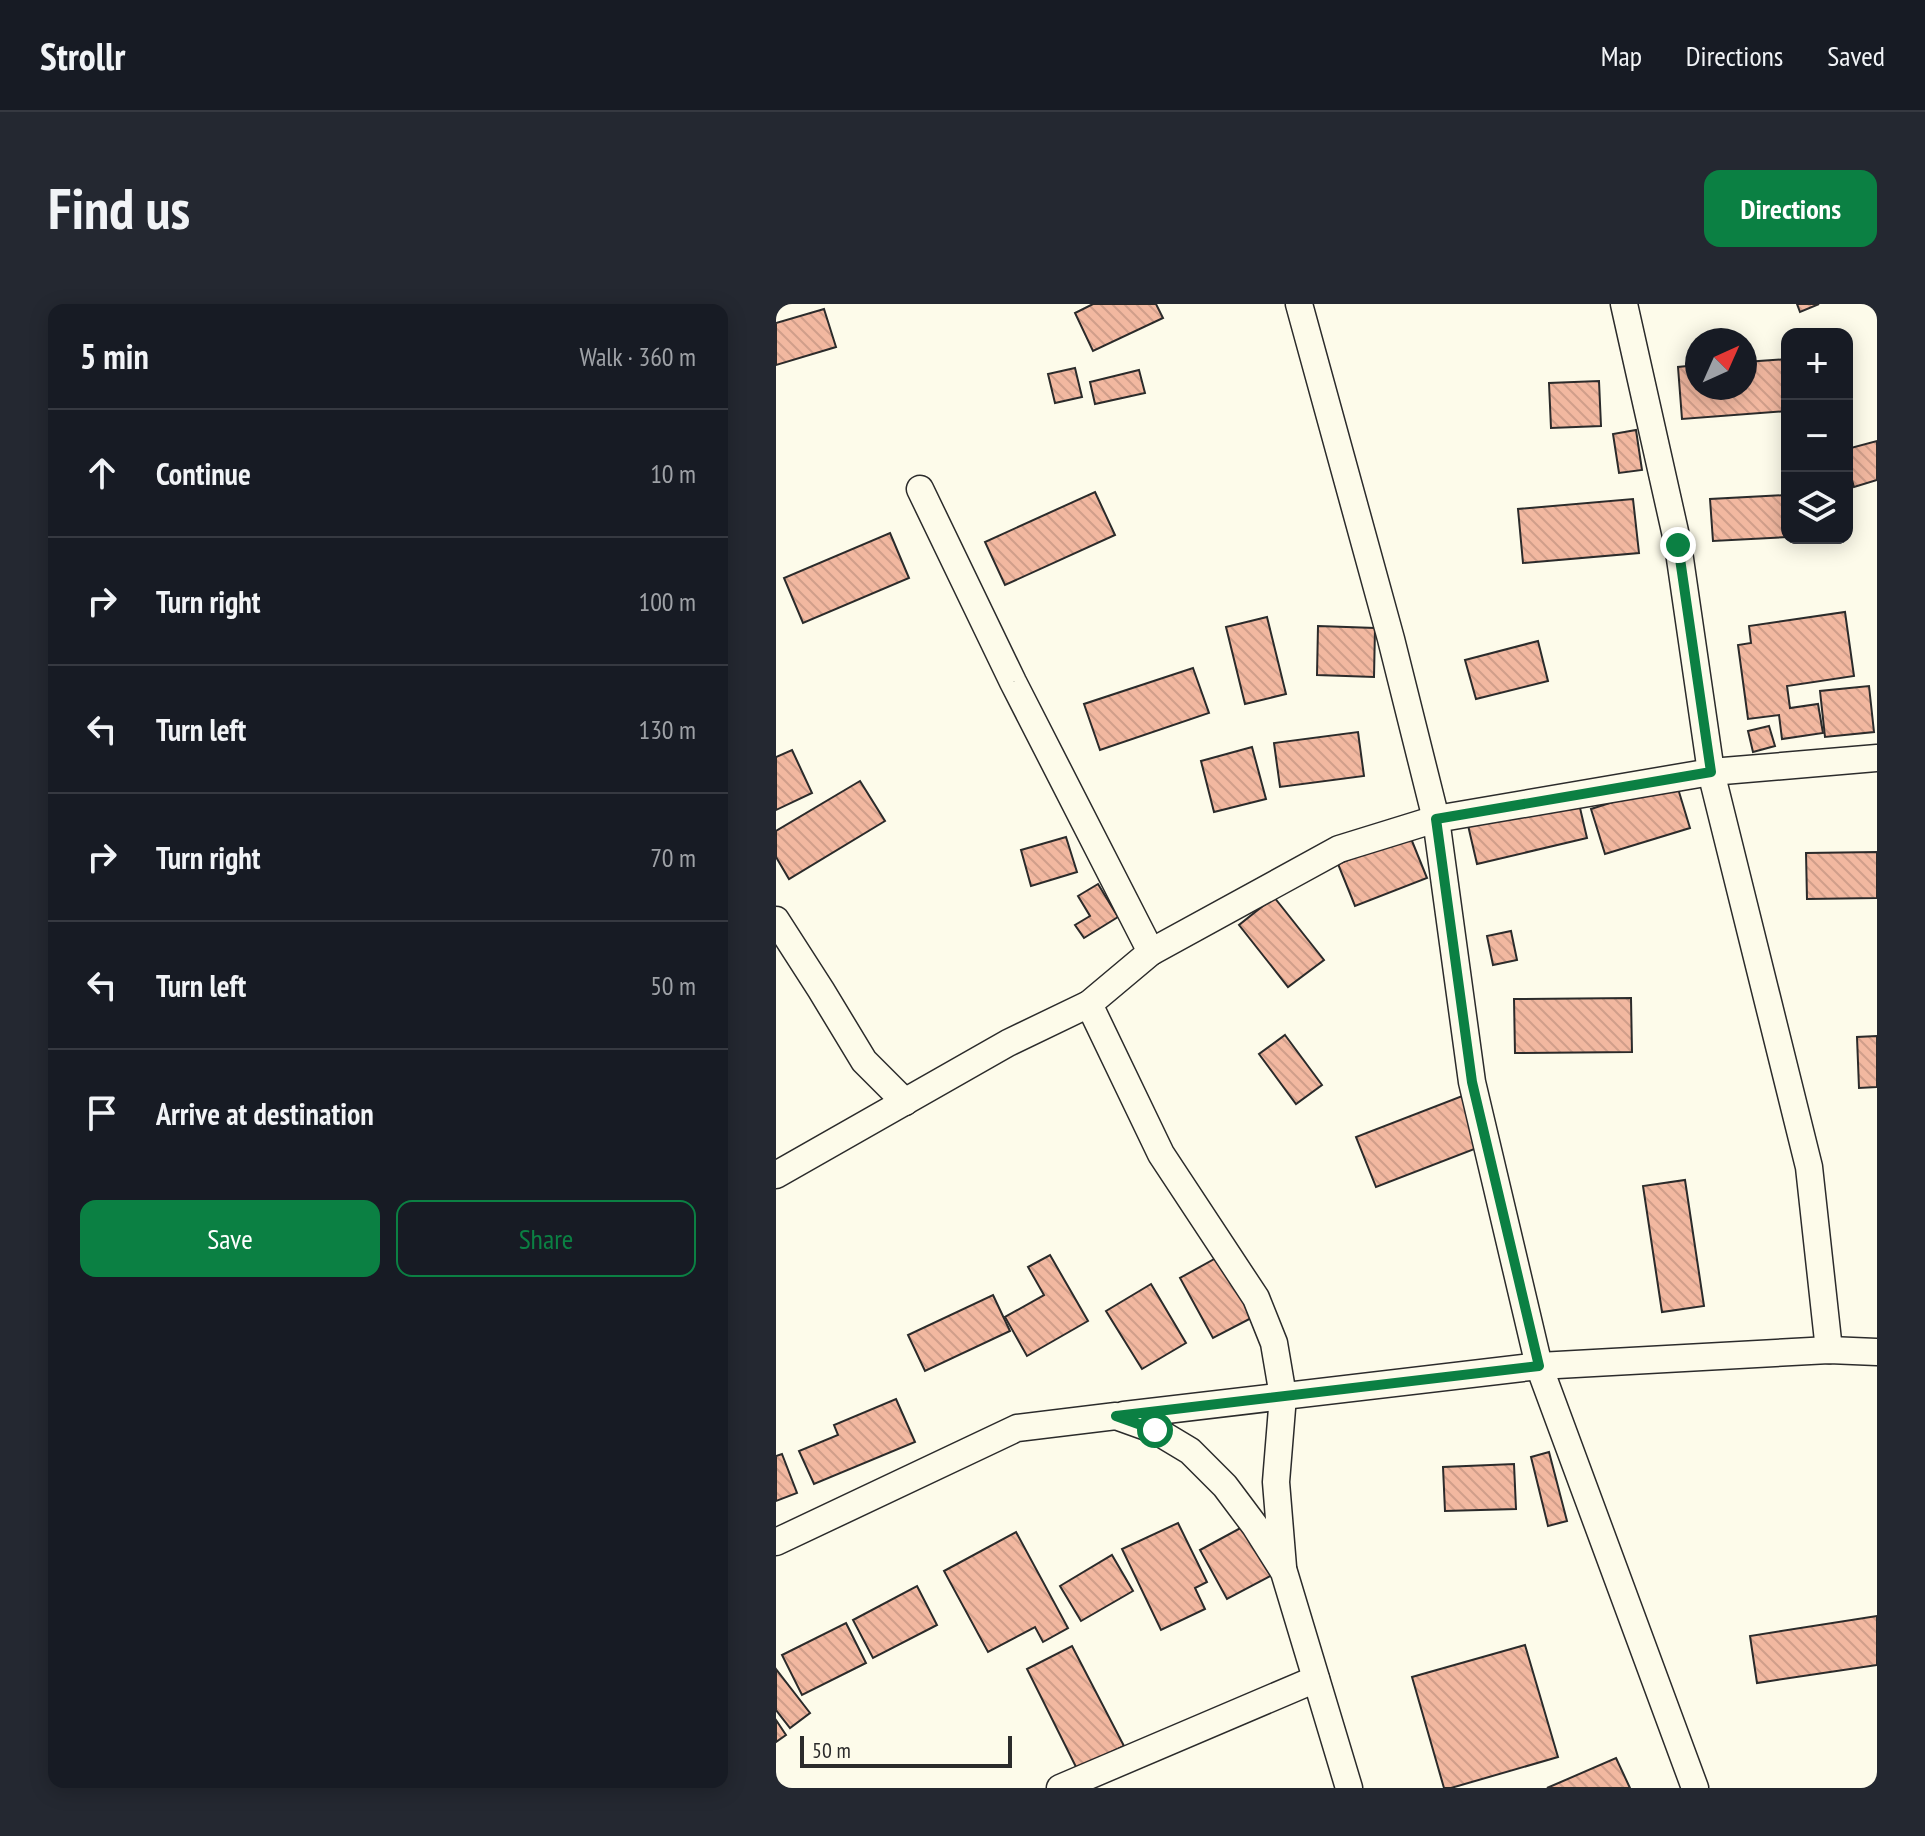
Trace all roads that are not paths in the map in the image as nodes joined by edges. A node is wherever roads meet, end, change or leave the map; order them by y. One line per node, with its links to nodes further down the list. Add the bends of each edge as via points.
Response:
1 (1299, 304): 6 (street)
2 (1624, 304): 5 (street, via 1678,545)
3 (920, 489): 8 (street)
4 (1877, 758): 5 (street)
5 (1711, 772): 6 (street); 12 (street, via 1809,1167)
6 (1436, 819): 8 (street, via 1339,849); 14 (street, via 1472,1082)
7 (776, 920): 10 (street, via 864,1061)
8 (1151, 952): 9 (street)
9 (1089, 1004): 10 (street); 15 (street, via 1161,1154 1256,1298 1274,1343)
10 (905, 1102): 11 (street)
11 (776, 1175)
12 (1829, 1350): 13 (street); 14 (street)
13 (1877, 1352)
14 (1539, 1366): 15 (street); 22 (street)
15 (1283, 1396): 16 (street); 18 (street, via 1276,1482)
16 (1116, 1416): 17 (street, via 1017,1428); 18 (street, via 1155,1430 1190,1451 1225,1486)
17 (776, 1542)
18 (1284, 1572): 19 (street)
19 (1316, 1679): 20 (street); 21 (street)
20 (1060, 1788)
21 (1349, 1788)
22 (1695, 1788)

